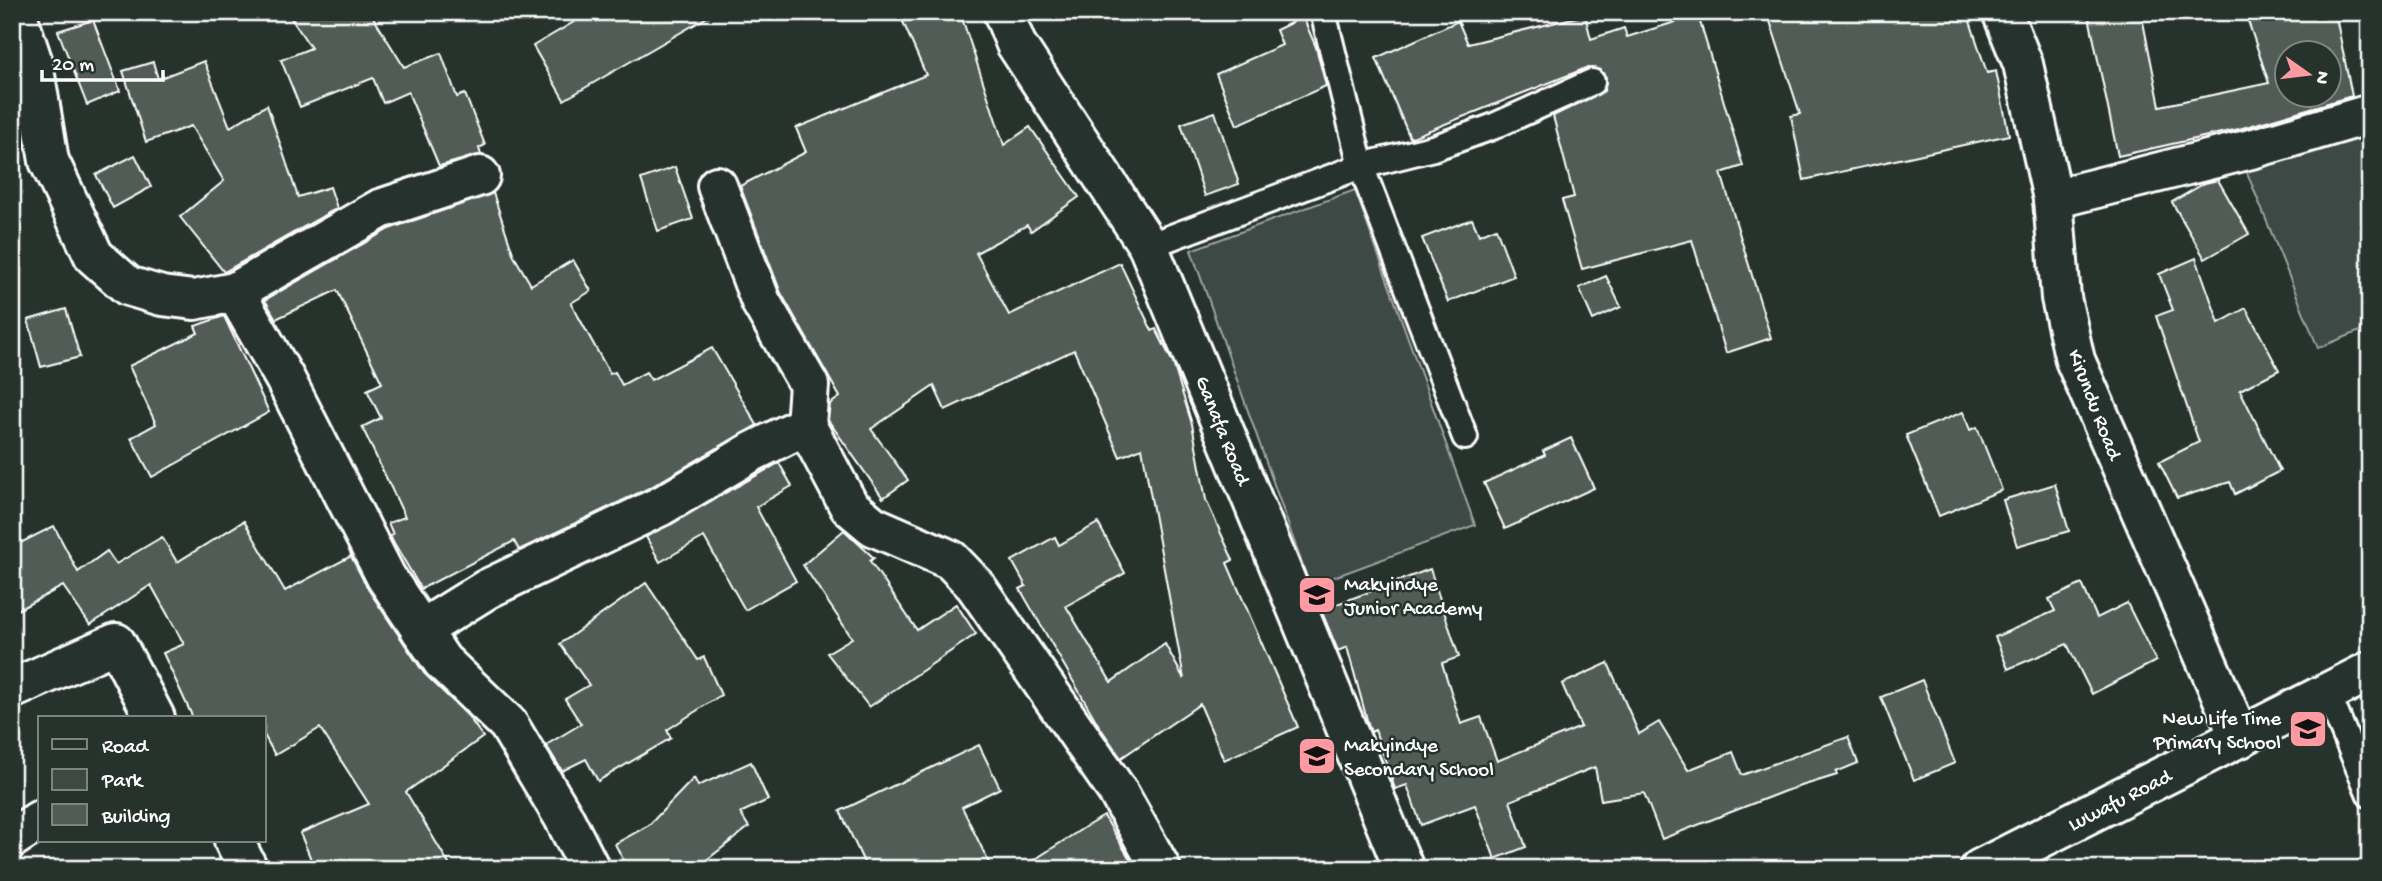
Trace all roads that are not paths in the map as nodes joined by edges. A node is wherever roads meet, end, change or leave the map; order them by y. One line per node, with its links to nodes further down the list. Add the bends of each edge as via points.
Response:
1 (16, 12): 12 (street, via 33,63 49,161 94,256 128,286 162,296 194,300)
2 (1003, 12): 11 (street, Ganafa Road, via 1017,44)
3 (1323, 12): 7 (lane)
4 (2002, 12): 10 (street, Kirundu Road, via 2023,64)
5 (1592, 82): 7 (lane, via 1492,127)
6 (2370, 114): 10 (street)
7 (1361, 166): 11 (lane); 14 (lane)
8 (480, 176): 12 (street, via 380,209)
9 (717, 186): 13 (street, via 761,302 809,385)
10 (2053, 199): 20 (street, Kirundu Road, via 2061,298 2075,360)
11 (1148, 246): 29 (street, Ganafa Road)
12 (235, 292): 15 (street, via 386,577)
13 (806, 425): 15 (street, via 661,506 487,589); 28 (street, via 849,506 873,526 951,559 975,586 1118,792)
14 (1465, 437)
15 (421, 630): 27 (street, via 442,661 508,724)
16 (2370, 671): 18 (street, Luwafu Road)
17 (12, 689): 19 (street, via 116,643)
18 (2327, 692): 20 (street, Luwafu Road); 21 (lane)
19 (154, 716)
20 (2240, 737): 25 (street, Luwafu Road)
21 (2370, 795)
22 (38, 821): 23 (street)
23 (12, 838)
24 (234, 842): 26 (street)
25 (2001, 864)
26 (248, 869)
27 (590, 869)
28 (1161, 869)
29 (1404, 869)

